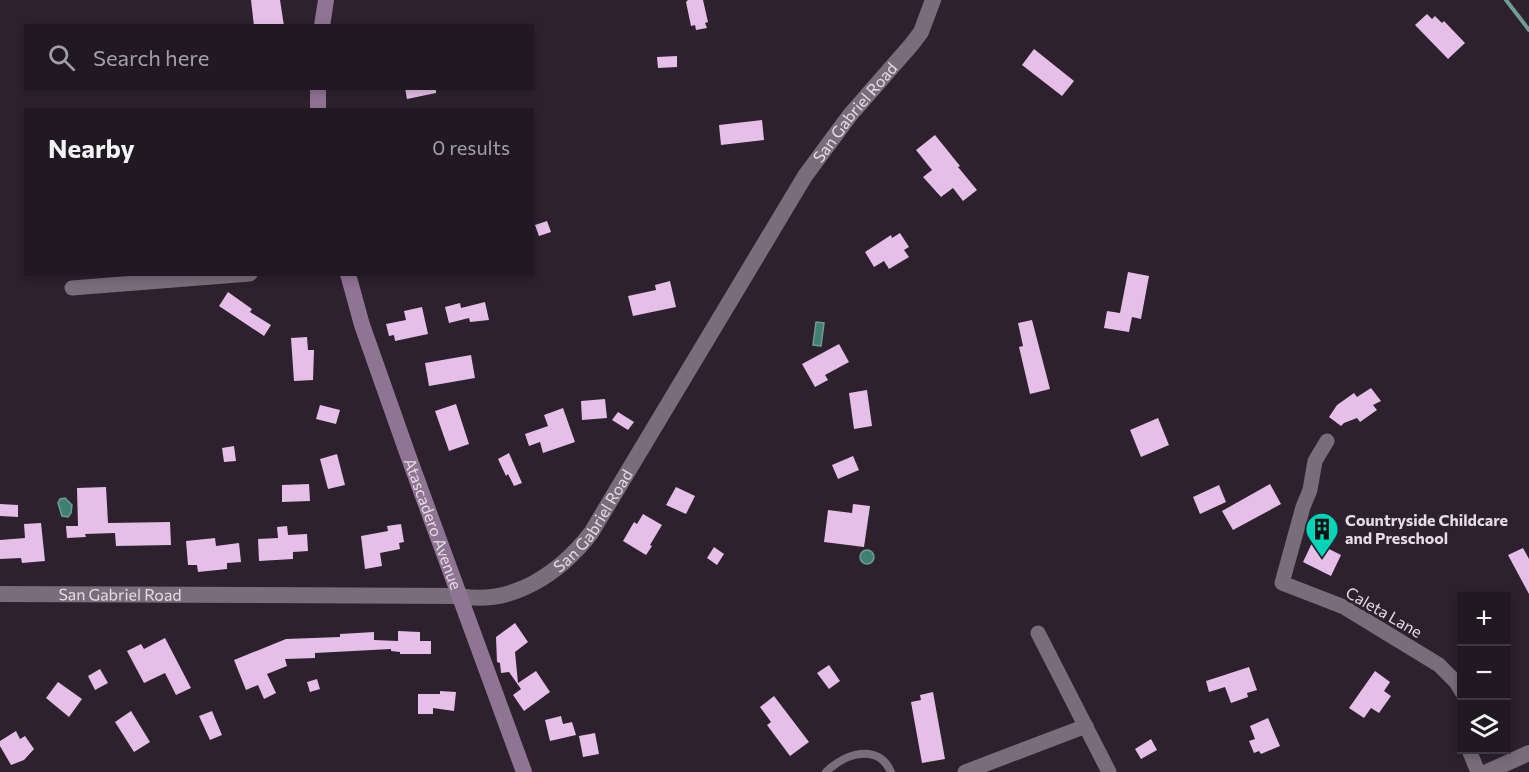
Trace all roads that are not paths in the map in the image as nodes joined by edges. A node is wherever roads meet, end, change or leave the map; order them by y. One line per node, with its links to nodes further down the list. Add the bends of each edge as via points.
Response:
1 (326, 0): 3 (main road)
2 (933, 0): 11 (street, San Gabriel Road, via 921,32 850,115 805,176 583,544 551,573 526,586 500,596)
3 (322, 24)
4 (318, 90): 5 (main road)
5 (318, 108)
6 (225, 276): 8 (street)
7 (349, 276): 11 (main road, Atascadero Avenue, via 366,336)
8 (72, 288)
9 (1327, 441): 13 (street, Caleta Lane, via 1315,461 1282,584 1344,608 1439,665)
10 (0, 594): 11 (street, San Gabriel Road)
11 (459, 596): 17 (main road, Atascadero Avenue)
12 (1038, 633): 14 (street)
13 (1457, 684)
14 (1086, 726): 20 (street); 21 (street)
15 (1529, 753): 23 (street)
16 (1471, 754): 22 (street)
17 (524, 772)
18 (826, 772): 19 (lane, via 844,759 864,754 883,759)
19 (891, 772)
20 (965, 772)
21 (1109, 772)
22 (1478, 772)
23 (1487, 772)

